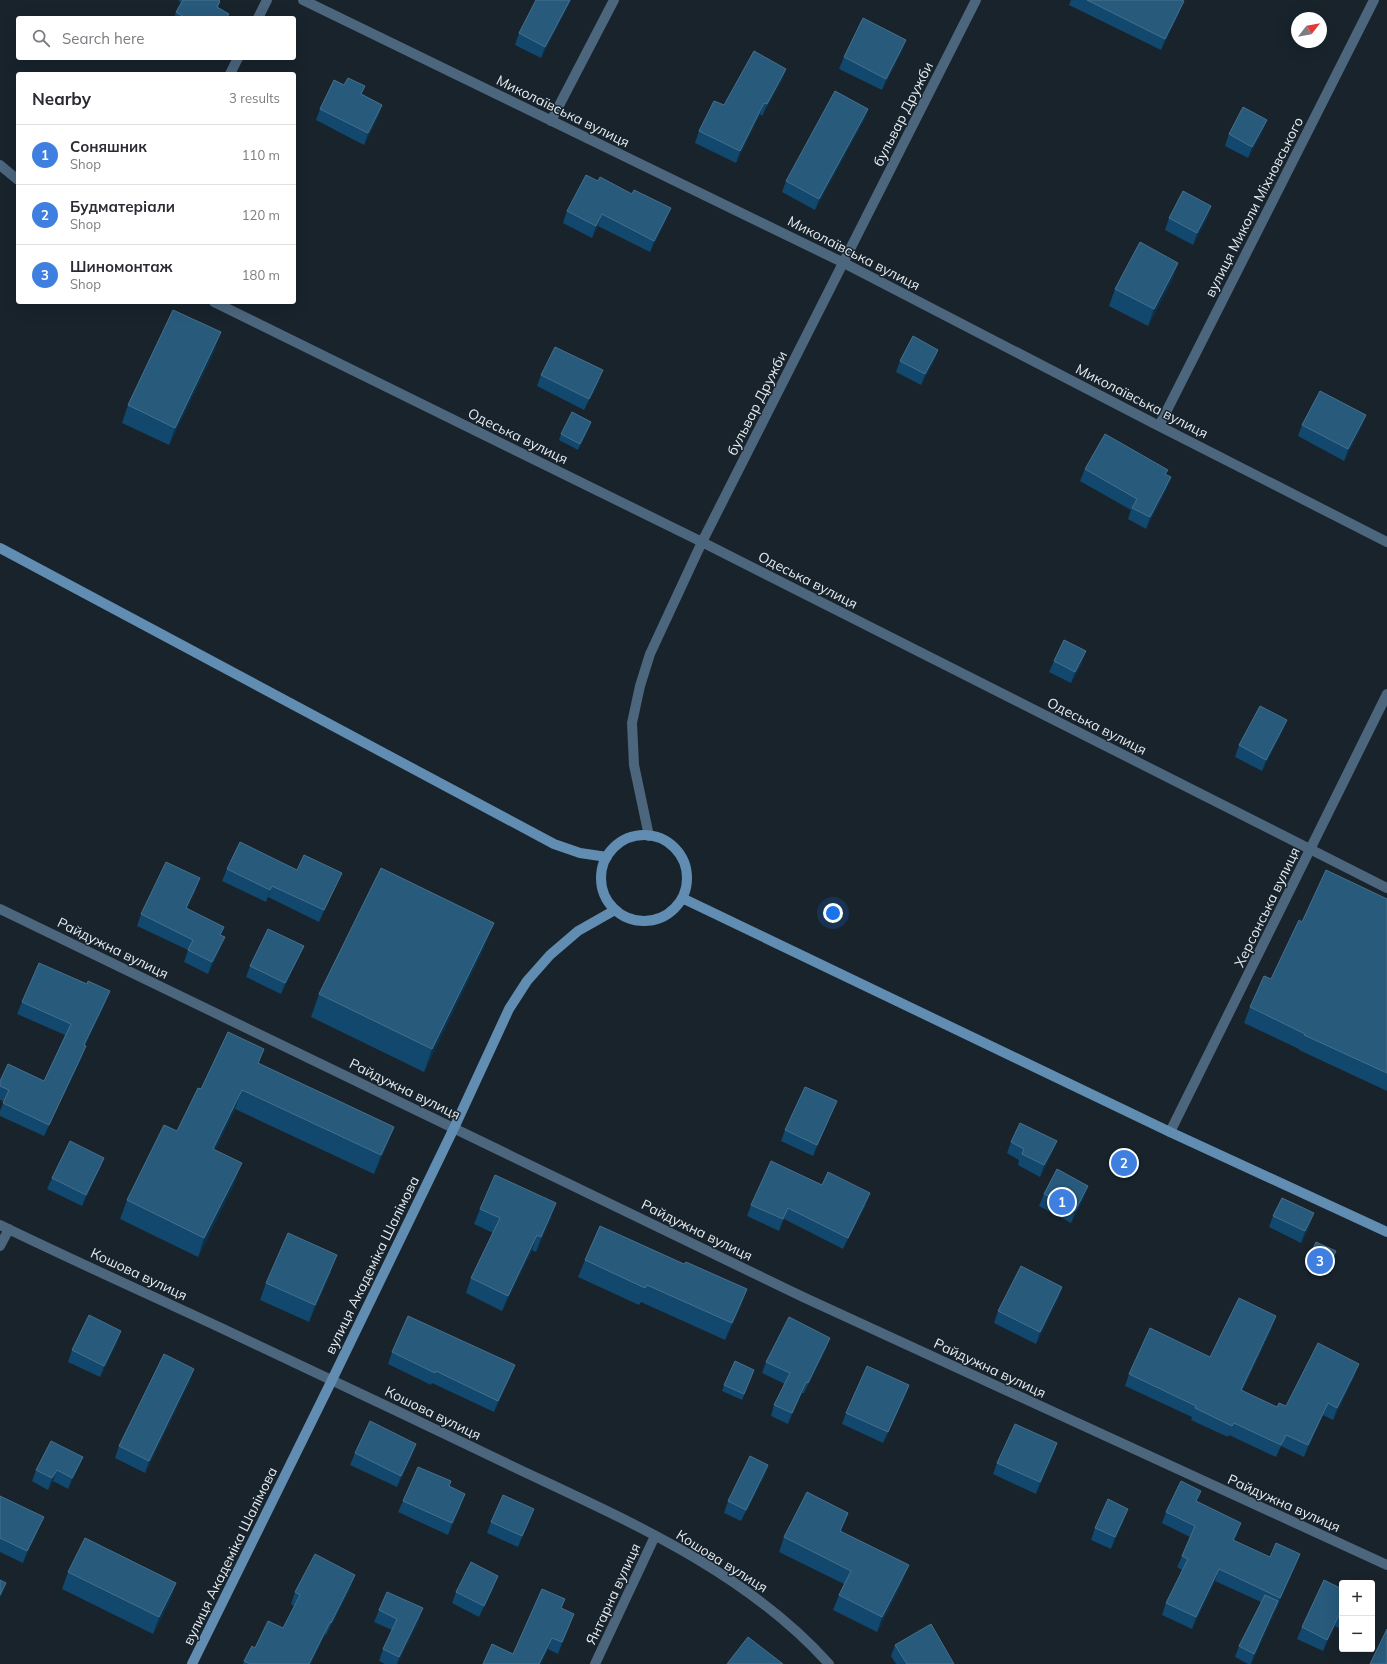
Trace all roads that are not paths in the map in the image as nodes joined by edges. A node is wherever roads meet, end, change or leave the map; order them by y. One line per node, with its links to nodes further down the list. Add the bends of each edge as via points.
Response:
1 (268, 0): 6 (street)
2 (303, 0): 9 (street, Миколаївська вулиця)
3 (614, 0): 9 (street)
4 (976, 0): 12 (street, бульвар Дружби)
5 (1374, 0): 14 (street, вулиця Миколи Міхновського)
6 (259, 16)
7 (237, 60): 8 (street)
8 (231, 72)
9 (551, 121): 12 (street, Миколаївська вулиця)
10 (0, 165): 11 (street)
11 (16, 178)
12 (844, 262): 14 (street, Миколаївська вулиця); 15 (street, бульвар Дружби)
13 (218, 304): 15 (street, Одеська вулиця)
14 (1160, 426): 16 (street, Миколаївська вулиця)
15 (702, 542): 19 (street, бульвар Дружби, via 650,654 632,723 634,765); 20 (street, Одеська вулиця)
16 (1387, 542)
17 (0, 548): 21 (main road, via 554,844 580,853)
18 (1387, 694): 20 (street, Херсонська вулиця)
19 (649, 836): 21 (main road, via 628,838 616,845); 23 (main road, via 658,837 670,844 679,854 685,866 687,880)
20 (1311, 850): 22 (street, Одеська вулиця); 27 (street, Херсонська вулиця)
21 (606, 856): 25 (main road, via 601,870 601,885 606,899)
22 (1387, 888)
23 (682, 898): 25 (main road, via 667,915 654,920 641,922); 27 (main road)
24 (0, 909): 26 (street, Райдужна вулиця)
25 (615, 910): 26 (main road, вулиця Академіка Шалімова, via 578,931 550,955 527,981 509,1009)
26 (454, 1128): 31 (main road, вулиця Академіка Шалімова); 33 (street, Райдужна вулиця, via 803,1297)
27 (1170, 1132): 29 (main road)
28 (4, 1227): 30 (street); 31 (street, Кошова вулиця)
29 (1387, 1232)
30 (0, 1246)
31 (332, 1380): 32 (street, Кошова вулиця); 34 (main road, вулиця Академіка Шалімова)
32 (655, 1536): 35 (street, Янтарна вулиця); 36 (street, Кошова вулиця, via 713,1568 759,1599 811,1644)
33 (1387, 1565)
34 (192, 1664)
35 (595, 1664)
36 (829, 1664)

